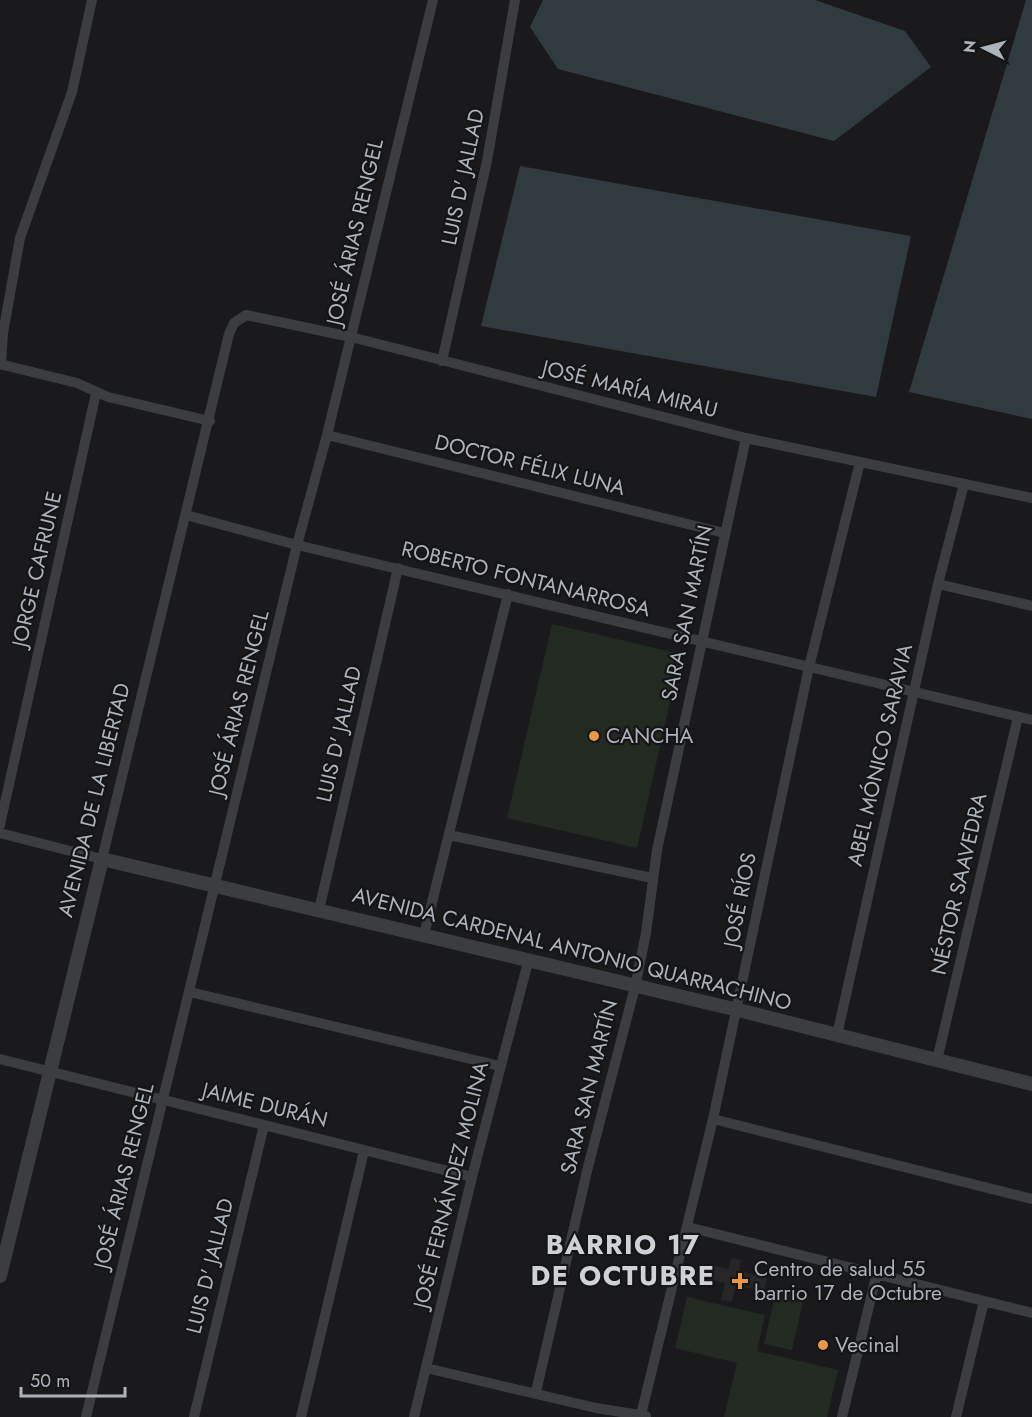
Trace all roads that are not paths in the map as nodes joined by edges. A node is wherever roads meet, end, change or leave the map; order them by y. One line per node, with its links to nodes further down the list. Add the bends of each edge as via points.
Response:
1 (92, 0): 7 (street, via 72,92 20,238)
2 (433, 0): 5 (street, JOSÉ ÁRIAS RENGEL)
3 (515, 0): 6 (street, LUIS D' JALLAD, via 487,161)
4 (229, 334): 5 (street, JOSÉ MARÍA MIRAU, via 234,323 246,315); 9 (street, AVENIDA DE LA LIBERTAD)
5 (351, 338): 6 (street, JOSÉ MARÍA MIRAU); 10 (street, JOSÉ ÁRIAS RENGEL)
6 (442, 361): 11 (street, JOSÉ MARÍA MIRAU)
7 (0, 364): 8 (street, via 77,383)
8 (96, 393): 9 (street); 27 (street, JORGE CAFRUNE)
9 (210, 421): 15 (street, AVENIDA DE LA LIBERTAD)
10 (327, 435): 16 (street, DOCTOR FÉLIX LUNA); 17 (street, JOSÉ ÁRIAS RENGEL)
11 (746, 438): 12 (street, JOSÉ MARÍA MIRAU); 16 (street, SARA SAN MARTÍN)
12 (860, 462): 13 (street, JOSÉ MARÍA MIRAU); 23 (street, JOSÉ RÍOS)
13 (964, 484): 14 (street, JOSÉ MARÍA MIRAU); 19 (street, ABEL MÓNICO SARAVIA)
14 (1032, 498)
15 (186, 515): 17 (street, ROBERTO FONTANARROSA); 30 (street, AVENIDA DE LA LIBERTAD)
16 (724, 533): 22 (street, SARA SAN MARTÍN)
17 (297, 544): 18 (street, ROBERTO FONTANARROSA); 32 (street, JOSÉ ÁRIAS RENGEL)
18 (398, 567): 20 (street, ROBERTO FONTANARROSA); 33 (street, LUIS D' JALLAD)
19 (938, 584): 21 (street); 24 (street, ABEL MÓNICO SARAVIA)
20 (508, 594): 22 (street, ROBERTO FONTANARROSA); 29 (street)
21 (1032, 606)
22 (702, 642): 23 (street, ROBERTO FONTANARROSA); 31 (street, SARA SAN MARTÍN)
23 (809, 667): 24 (street, ROBERTO FONTANARROSA); 38 (street, JOSÉ RÍOS)
24 (914, 692): 25 (street, ROBERTO FONTANARROSA); 39 (street, ABEL MÓNICO SARAVIA)
25 (1018, 717): 26 (street, ROBERTO FONTANARROSA); 41 (street, NÉSTOR SAAVEDRA)
26 (1032, 720)
27 (0, 825)
28 (0, 833): 30 (street)
29 (448, 834): 31 (street); 34 (street)
30 (102, 859): 32 (street, AVENIDA CARDENAL ANTONIO QUARRACHINO); 43 (street, AVENIDA DE LA LIBERTAD)
31 (652, 878): 36 (street, SARA SAN MARTÍN)
32 (214, 886): 33 (street, AVENIDA CARDENAL ANTONIO QUARRACHINO); 37 (street, JOSÉ ÁRIAS RENGEL)
33 (319, 910): 34 (street, AVENIDA CARDENAL ANTONIO QUARRACHINO)
34 (424, 935): 35 (street, AVENIDA CARDENAL ANTONIO QUARRACHINO)
35 (528, 962): 36 (street, AVENIDA CARDENAL ANTONIO QUARRACHINO); 42 (street, JOSÉ FERNÁNDEZ MOLINA)
36 (635, 987): 38 (street, AVENIDA CARDENAL ANTONIO QUARRACHINO); 57 (street, SARA SAN MARTÍN)
37 (190, 992): 42 (street); 45 (street, JOSÉ ÁRIAS RENGEL)
38 (738, 1010): 39 (street, AVENIDA CARDENAL ANTONIO QUARRACHINO); 46 (street, JOSÉ RÍOS)
39 (837, 1035): 41 (street, AVENIDA CARDENAL ANTONIO QUARRACHINO)
40 (0, 1059): 43 (street, JAIME DURÁN)
41 (937, 1060): 44 (street, AVENIDA CARDENAL ANTONIO QUARRACHINO)
42 (500, 1066): 49 (street, JOSÉ FERNÁNDEZ MOLINA)
43 (49, 1071): 45 (street, JAIME DURÁN); 53 (street, AVENIDA DE LA LIBERTAD)
44 (1032, 1084)
45 (162, 1100): 47 (street, JAIME DURÁN); 59 (street, JOSÉ ÁRIAS RENGEL)
46 (713, 1119): 50 (street); 51 (street, JOSÉ RÍOS)
47 (264, 1125): 48 (street, JAIME DURÁN); 60 (street, LUIS D' JALLAD)
48 (364, 1151): 49 (street, JAIME DURÁN); 61 (street)
49 (472, 1177): 56 (street, JOSÉ FERNÁNDEZ MOLINA)
50 (1032, 1199)
51 (687, 1227): 52 (street); 58 (street, JOSÉ RÍOS)
52 (877, 1273): 54 (street); 63 (street)
53 (0, 1276)
54 (984, 1301): 55 (street); 64 (street)
55 (1032, 1313)
56 (426, 1368): 57 (street); 62 (street, JOSÉ FERNÁNDEZ MOLINA)
57 (536, 1392): 58 (street)
58 (645, 1416)
59 (86, 1417)
60 (194, 1417)
61 (301, 1417)
62 (414, 1417)
63 (842, 1417)
64 (957, 1417)

